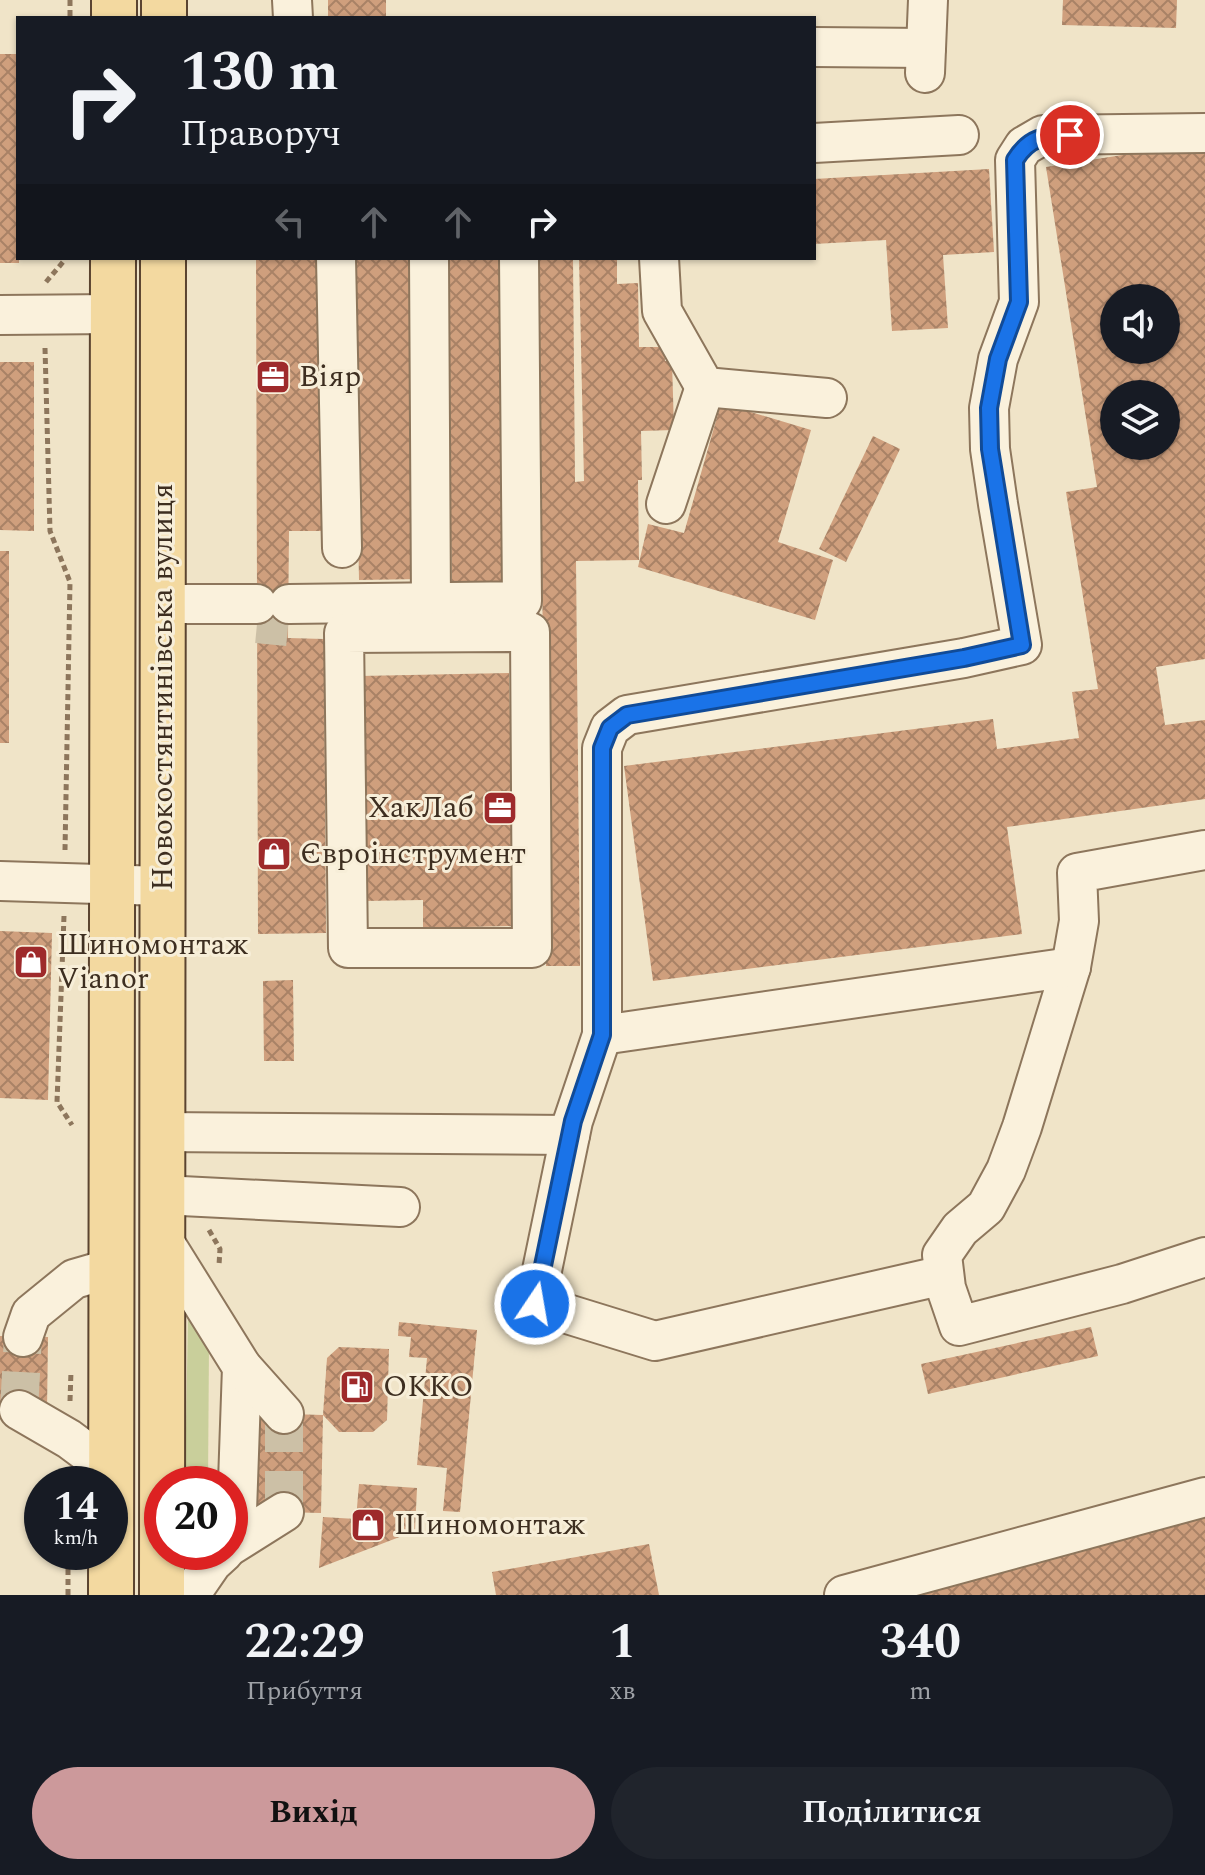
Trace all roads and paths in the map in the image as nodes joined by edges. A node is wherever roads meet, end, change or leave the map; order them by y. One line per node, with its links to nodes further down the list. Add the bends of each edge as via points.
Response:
1 (928, 0): 2 (street, via 925,60)
2 (816, 47)
3 (1205, 133): 27 (street, via 1043,135 1024,146 1015,160 1019,302 998,359 989,408 992,463 1022,645 627,715 610,728 602,748)
4 (959, 135): 5 (street)
5 (816, 143)
6 (113, 260): 12 (main road, Новокостянтинівська вулиця)
7 (163, 260): 19 (main road, Новокостянтинівська вулиця)
8 (336, 260): 17 (street)
9 (429, 260): 18 (street)
10 (519, 260): 18 (street, via 522,601)
11 (659, 260): 14 (street, via 662,311)
12 (113, 314): 13 (street); 24 (main road, Новокостянтинівська вулиця)
13 (0, 315)
14 (705, 387): 15 (street); 16 (street)
15 (827, 398)
16 (666, 504)
17 (342, 548)
18 (431, 602): 20 (street)
19 (162, 604): 20 (street, via 211,604); 25 (main road, Новокостянтинівська вулиця)
20 (273, 615): 21 (street)
21 (344, 633): 21 (street, via 530,632 532,948 348,948)
22 (1205, 850): 26 (street, via 1077,873 1079,921)
23 (0, 881): 24 (street)
24 (112, 885): 25 (street); 34 (main road, Новокостянтинівська вулиця)
25 (163, 886): 28 (main road, Новокостянтинівська вулиця)
26 (1071, 967): 27 (street); 35 (street, via 1006,1170 986,1207 960,1229 942,1255)
27 (602, 1035): 29 (street)
28 (162, 1132): 29 (street); 30 (main road, Новокостянтинівська вулиця)
29 (570, 1135): 35 (street, via 535,1304 655,1341)
30 (162, 1195): 31 (street); 32 (main road, Новокостянтинівська вулиця)
31 (400, 1207)
32 (163, 1240): 37 (street); 51 (main road, Новокостянтинівська вулиця)
33 (1205, 1257): 35 (street, via 959,1326)
34 (112, 1268): 36 (street, via 74,1279 31,1314); 41 (main road, Новокостянтинівська вулиця)
35 (944, 1275)
36 (23, 1337)
37 (242, 1367): 39 (street); 42 (street)
38 (19, 1410): 40 (street)
39 (284, 1414)
40 (105, 1466)
41 (112, 1466)
42 (235, 1466)
43 (1205, 1497): 53 (street)
44 (284, 1512): 45 (street)
45 (248, 1535)
46 (68, 1570): 49 (path)
47 (111, 1570): 50 (main road, Новокостянтинівська вулиця)
48 (207, 1570): 52 (street)
49 (68, 1595)
50 (111, 1595)
51 (162, 1595)
52 (190, 1595)
53 (844, 1595)

